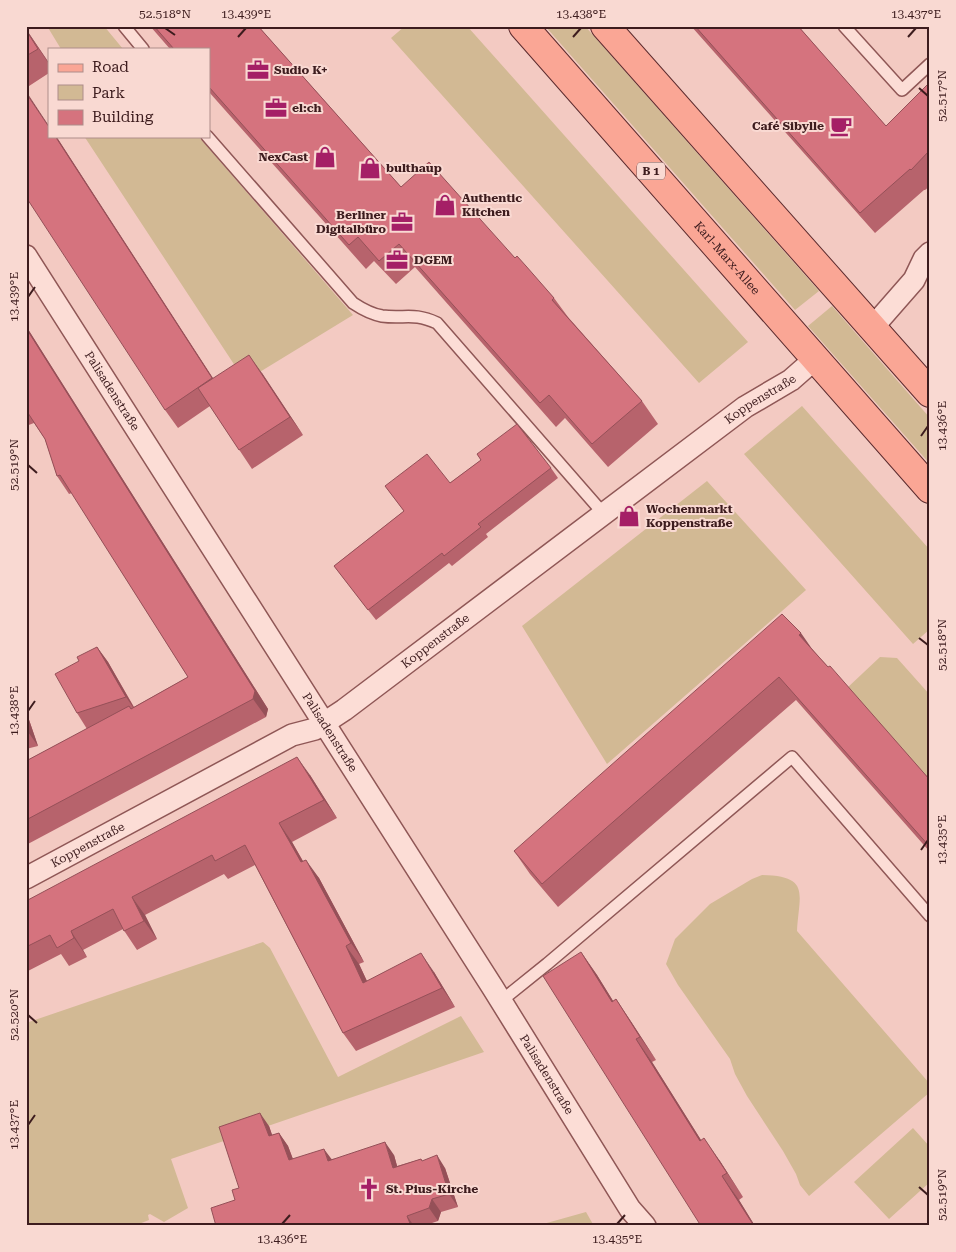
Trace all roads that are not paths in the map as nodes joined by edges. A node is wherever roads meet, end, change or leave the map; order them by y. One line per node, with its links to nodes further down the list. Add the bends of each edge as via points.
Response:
1 (124, 26): 5 (lane)
2 (523, 26): 11 (main road, Karl-Marx-Allee / B 1)
3 (605, 26): 10 (main road)
4 (844, 26): 6 (lane, via 902,90)
5 (142, 48)
6 (930, 64)
7 (209, 138): 14 (lane, via 353,303 368,313 415,315 437,323)
8 (930, 253): 10 (street, via 914,280)
9 (26, 256): 15 (street, Palisadenstraße)
10 (872, 328): 12 (main road)
11 (816, 358): 13 (main road, Karl-Marx-Allee / B 1); 14 (street, Koppenstraße, via 791,380 745,407)
12 (930, 393)
13 (930, 489)
14 (603, 513): 15 (street, Koppenstraße)
15 (324, 722): 16 (street, Koppenstraße, via 284,740); 18 (street, Palisadenstraße)
16 (26, 878)
17 (930, 916): 18 (lane, via 792,756)
18 (501, 1001): 19 (street, Palisadenstraße)
19 (633, 1217): 20 (street, Palisadenstraße)
20 (645, 1226)

